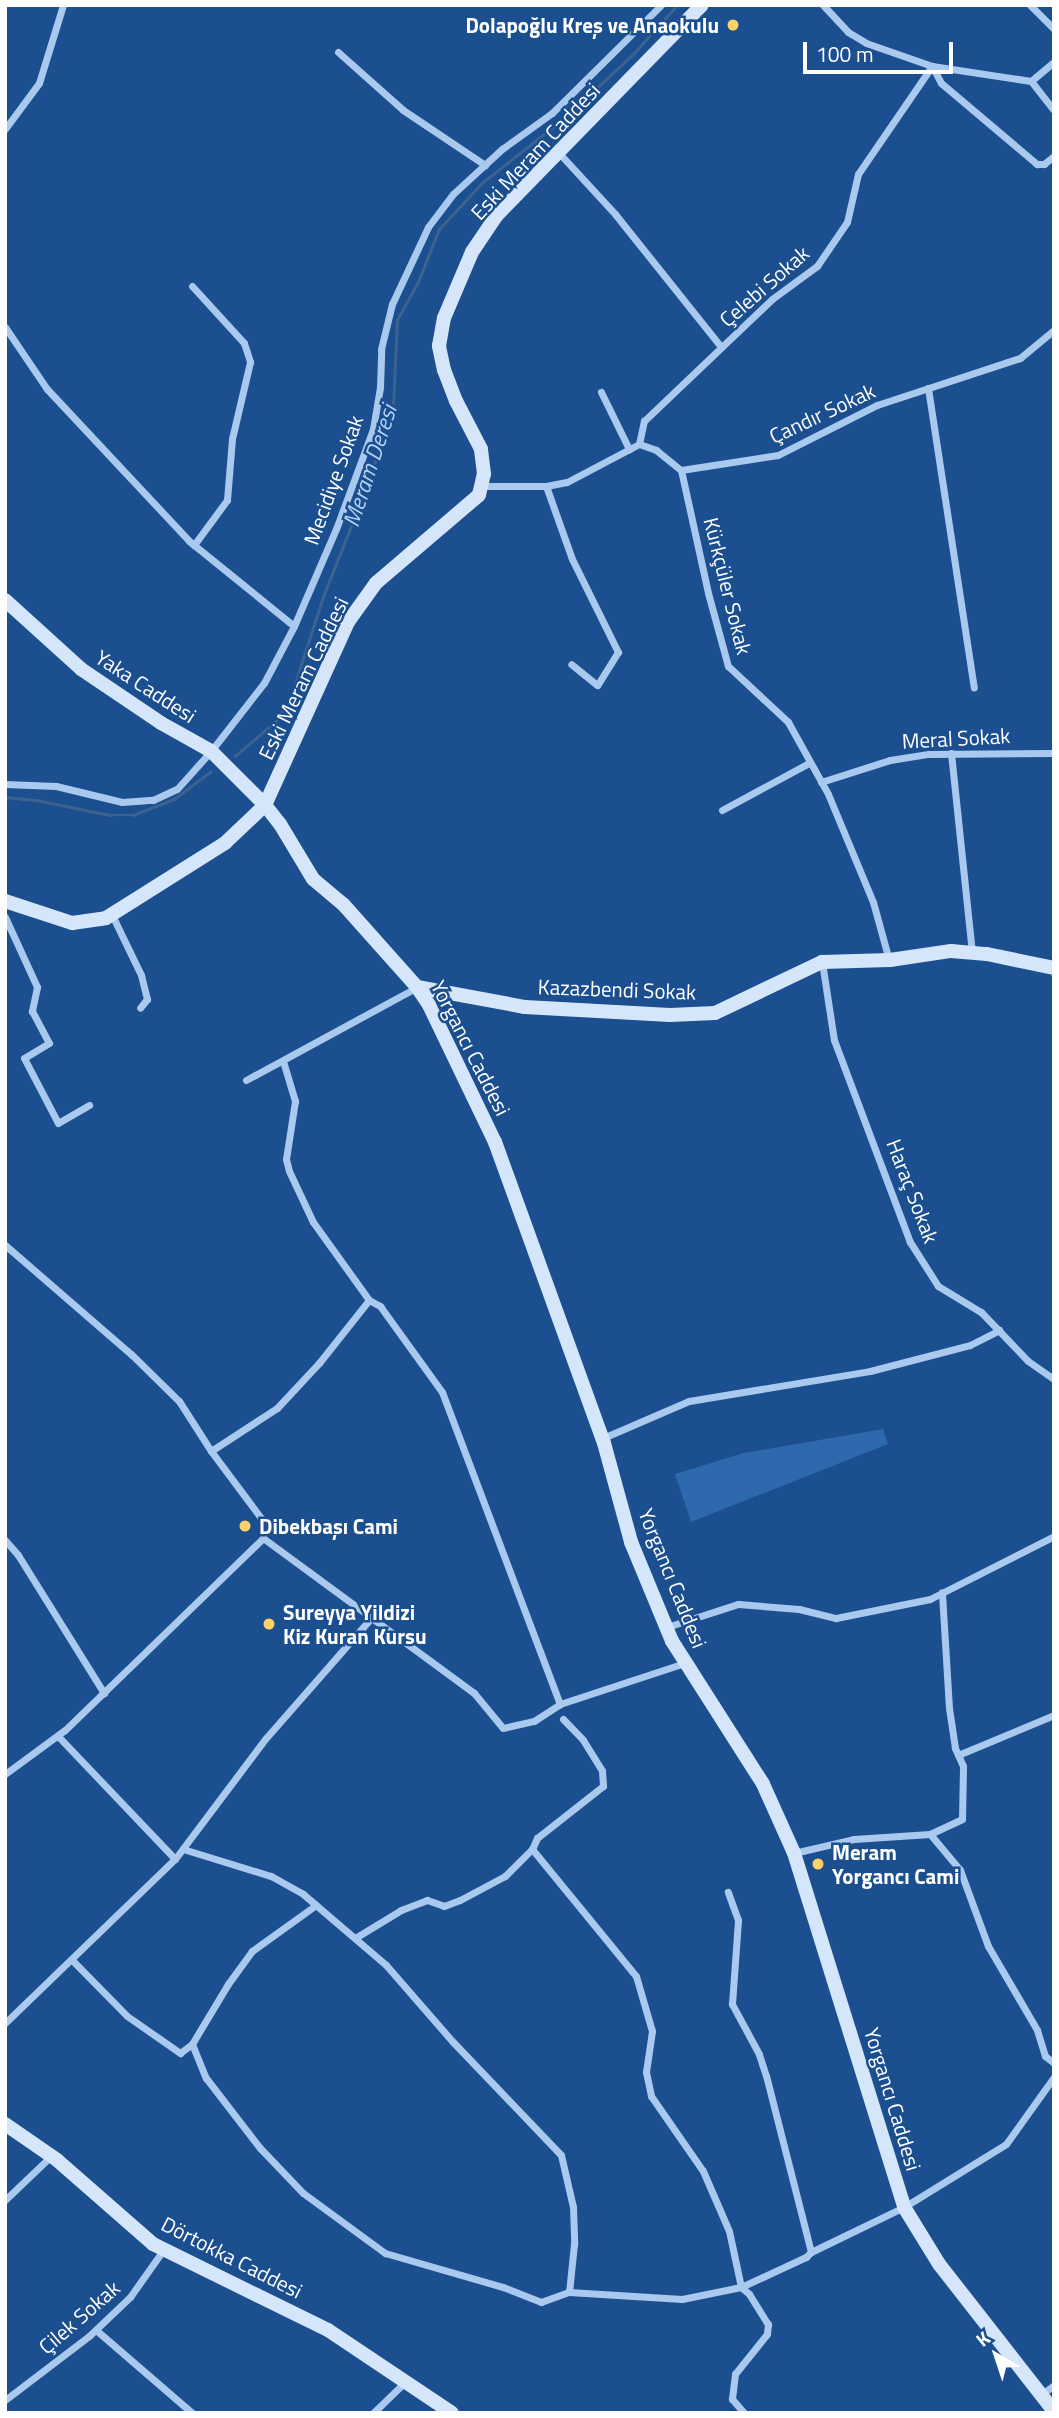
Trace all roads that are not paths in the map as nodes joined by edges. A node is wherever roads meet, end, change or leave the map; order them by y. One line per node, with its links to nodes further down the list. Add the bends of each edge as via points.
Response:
1 (63, 5): 12 (street, via 39,83)
2 (660, 5): 15 (street, Mecidiye Sokak, via 552,113)
3 (702, 5): 13 (street, Eski Meram Caddesi)
4 (823, 5): 9 (street, via 848,32 866,43)
5 (1030, 5): 6 (street)
6 (1054, 29)
7 (338, 52): 15 (street, via 403,110)
8 (1054, 62): 10 (street)
9 (932, 66): 10 (street); 14 (street, via 941,83 1037,164); 19 (street, Çelebi Sokak, via 858,174 847,222 817,266 772,299)
10 (1031, 81): 11 (street)
11 (1054, 110)
12 (5, 129)
13 (559, 153): 19 (street); 25 (street, Eski Meram Caddesi, via 497,215 472,252 444,318 439,346 444,370 481,449)
14 (1054, 156)
15 (485, 165): 29 (street, Mecidiye Sokak, via 453,194 428,227 392,304 381,349 373,429)
16 (192, 286): 27 (street, via 244,343 250,362 232,439 227,500)
17 (5, 327): 27 (street, via 47,389)
18 (1054, 330): 20 (street, Çandır Sokak, via 1020,358)
19 (721, 347): 22 (street, Çelebi Sokak, via 645,421)
20 (928, 388): 24 (street, Çandır Sokak, via 877,405 778,455); 31 (street)
21 (601, 392): 23 (street)
22 (639, 444): 23 (street); 24 (street, via 656,450)
23 (629, 449): 26 (street, via 567,482)
24 (681, 470): 35 (street, Kürkçüler Sokak, via 728,666 788,722)
25 (481, 486): 26 (street); 38 (street, Eski Meram Caddesi, via 467,507 376,583 348,622)
26 (546, 486): 30 (street, via 572,559 618,652 597,685)
27 (194, 545): 29 (street)
28 (5, 600): 32 (street, Yaka Caddesi, via 81,669 160,723)
29 (294, 626): 32 (street, Mecidiye Sokak, via 264,683)
30 (571, 664)
31 (974, 687)
32 (211, 751): 37 (street, Mecidiye Sokak, via 177,789 153,800 122,802 56,786); 38 (street, Yaka Caddesi)
33 (951, 753): 34 (street, Meral Sokak); 36 (street, Meral Sokak, via 890,760); 43 (street)
34 (1054, 753)
35 (810, 763): 36 (street, Kürkçüler Sokak); 39 (street)
36 (821, 782): 44 (street, Kürkçüler Sokak, via 873,902)
37 (5, 784)
38 (265, 805): 41 (street, Eski Meram Caddesi, via 225,842); 47 (street, Yorgancı Caddesi, via 313,879 343,904)
39 (722, 810)
40 (5, 901): 41 (street, Eski Meram Caddesi, via 72,923)
41 (112, 915): 48 (street, via 141,975 147,999)
42 (5, 917): 51 (street, via 37,987 32,1011 49,1043 23,1058 58,1123)
43 (972, 953): 44 (street, Kazazbendi Sokak, via 951,951); 46 (street, Kazazbendi Sokak)
44 (890, 960): 45 (street, Kazazbendi Sokak)
45 (822, 962): 47 (street, Kazazbendi Sokak, via 746,1000 704,1014 525,1007); 54 (street, Haraç Sokak, via 834,1040 910,1242 938,1286 981,1312)
46 (1054, 968)
47 (417, 986): 49 (street); 56 (street, Yorgancı Caddesi, via 495,1142)
48 (139, 1008)
49 (283, 1061): 50 (street); 53 (street, via 295,1101 286,1159 289,1171 313,1222)
50 (246, 1080)
51 (89, 1105)
52 (5, 1245): 57 (street, via 179,1401)
53 (369, 1300): 57 (street, via 277,1408); 66 (street, via 380,1306 442,1392)
54 (999, 1330): 55 (street, Haraç Sokak, via 1028,1361); 56 (street, via 970,1345 870,1371 689,1401)
55 (1054, 1379)
56 (602, 1438): 63 (street, Yorgancı Caddesi, via 631,1542)
57 (211, 1451): 59 (street, via 264,1522)
58 (1054, 1536): 61 (street)
59 (263, 1538): 62 (street); 65 (street)
60 (5, 1540): 65 (street)
61 (942, 1592): 63 (street, via 930,1599 836,1618 799,1609 738,1604); 70 (street, via 949,1708)
62 (371, 1618): 66 (street, via 474,1693 503,1728 534,1721); 73 (street, via 266,1738)
63 (667, 1627): 64 (street, Yorgancı Caddesi)
64 (685, 1663): 66 (street); 75 (street, Yorgancı Caddesi, via 763,1784)
65 (104, 1692): 69 (street)
66 (560, 1704)
67 (1054, 1715): 70 (street)
68 (564, 1719): 74 (street, via 602,1770 603,1786 537,1838)
69 (58, 1735): 71 (street); 76 (street)
70 (958, 1755): 72 (street, via 963,1766 962,1819)
71 (5, 1774)
72 (930, 1835): 75 (street, via 854,1839); 83 (street, via 960,1870 988,1946 1037,2031 1045,2056)
73 (183, 1849): 76 (street); 78 (street, via 271,1876)
74 (532, 1849): 79 (street, via 505,1876 460,1900 444,1906 427,1900); 91 (street, via 636,1976 652,2031 646,2072 651,2096 703,2171 729,2231)
75 (794, 1853): 88 (street, Yorgancı Caddesi)
76 (175, 1859): 80 (street)
77 (728, 1892): 90 (street, via 738,1920 732,2004 759,2054)
78 (316, 1905): 79 (street); 82 (street, via 252,1951)
79 (355, 1938): 92 (street, via 386,1965 561,2155 573,2207)
80 (72, 1960): 81 (street); 82 (street, via 127,2016 180,2053)
81 (5, 2023)
82 (192, 2044): 92 (street, via 206,2078 260,2148 303,2193 385,2253 541,2302)
83 (1054, 2063)
84 (1054, 2077): 88 (street, via 1006,2144)
85 (5, 2124): 86 (street, Dörtokka Caddesi)
86 (51, 2156): 87 (street); 89 (street, Dörtokka Caddesi)
87 (5, 2200)
88 (904, 2207): 90 (street); 95 (street, Yorgancı Caddesi, via 939,2264)
89 (164, 2249): 93 (street, Çilek Sokak, via 130,2297); 94 (street, Dörtokka Caddesi, via 328,2329)
90 (811, 2252): 91 (street)
91 (741, 2287): 92 (street, via 681,2299); 101 (street, via 768,2324 767,2334 736,2374 732,2399)
92 (569, 2291)
93 (96, 2330): 96 (street, Çilek Sokak); 98 (street)
94 (405, 2382): 99 (street); 100 (street, Dörtokka Caddesi)
95 (1048, 2389): 97 (street, Yorgancı Caddesi)
96 (5, 2400)
97 (1054, 2411)
98 (192, 2413)
99 (373, 2413)
100 (452, 2413)
101 (744, 2413)

